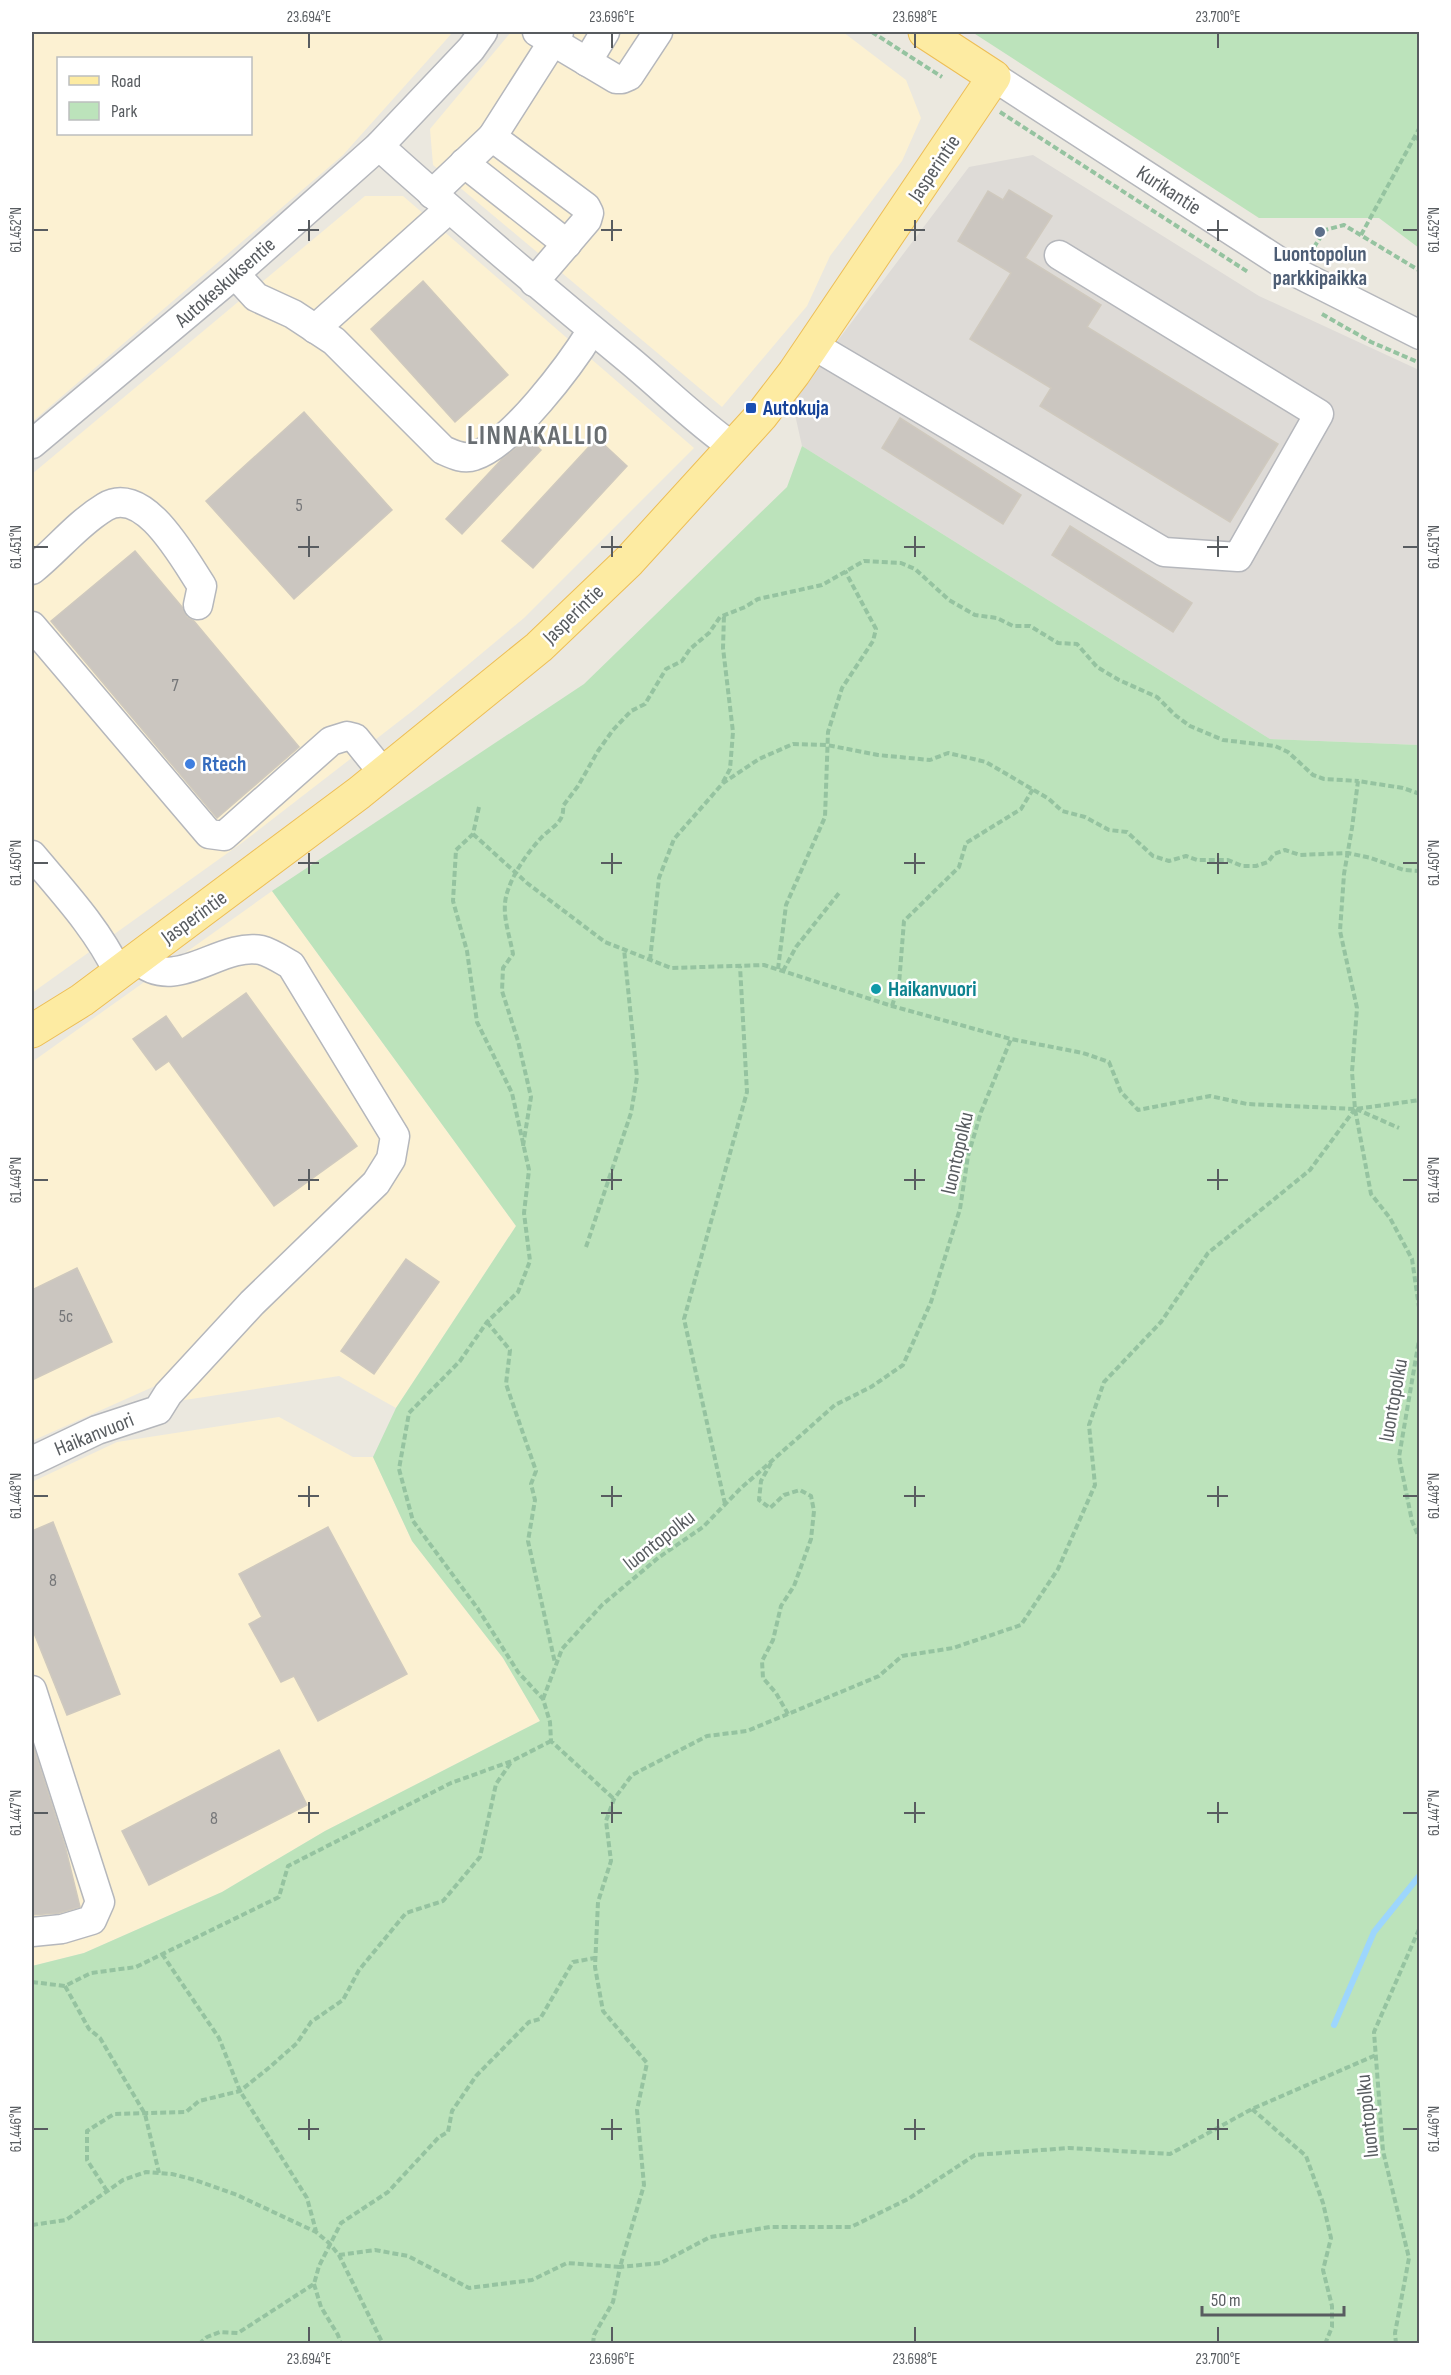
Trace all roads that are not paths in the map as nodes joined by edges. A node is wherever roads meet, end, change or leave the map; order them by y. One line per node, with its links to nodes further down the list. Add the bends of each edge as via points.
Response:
1 (483, 32): 9 (street, Autokeskuksentie, via 471,50)
2 (605, 32): 6 (street)
3 (658, 32): 6 (street, via 629,76 622,79)
4 (925, 32): 7 (main road, Kurikantie)
5 (549, 35): 6 (street); 8 (street)
6 (587, 62)
7 (994, 77): 18 (street, Kurikantie, via 1297,273); 19 (main road, Jasperintie)
8 (492, 137): 10 (street); 12 (street, via 586,207 587,220)
9 (379, 146): 11 (street); 14 (street, Autokeskuksentie)
10 (464, 163): 11 (street); 12 (street)
11 (440, 202): 15 (street); 16 (street)
12 (567, 244): 15 (street)
13 (1059, 255): 19 (street, via 1319,414 1238,557 1164,552)
14 (235, 274): 16 (street, via 256,297); 20 (street, Autokeskuksentie)
15 (534, 282): 17 (street)
16 (315, 328): 17 (street, via 334,341 443,450 472,457 491,448 517,425)
17 (592, 330): 21 (street)
18 (1419, 335)
19 (813, 345): 21 (main road, Jasperintie)
20 (32, 444)
21 (733, 447): 25 (main road, Jasperintie, via 629,561 539,647)
22 (32, 570): 23 (street, via 107,506 125,502 146,510 179,550 202,586)
23 (198, 605)
24 (32, 626): 25 (street, via 209,834 224,836 331,741 355,738)
25 (384, 774): 27 (main road, Jasperintie)
26 (32, 855): 27 (street, via 109,953)
27 (127, 966): 28 (main road, Jasperintie); 29 (street, Haikanvuori, via 172,973 241,950 261,950 291,965 395,1136 391,1159 376,1183 252,1303 168,1394 158,1410 97,1430)
28 (32, 1031)
29 (32, 1461)
30 (32, 1690): 31 (street, via 100,1902 92,1920)
31 (32, 1932)

